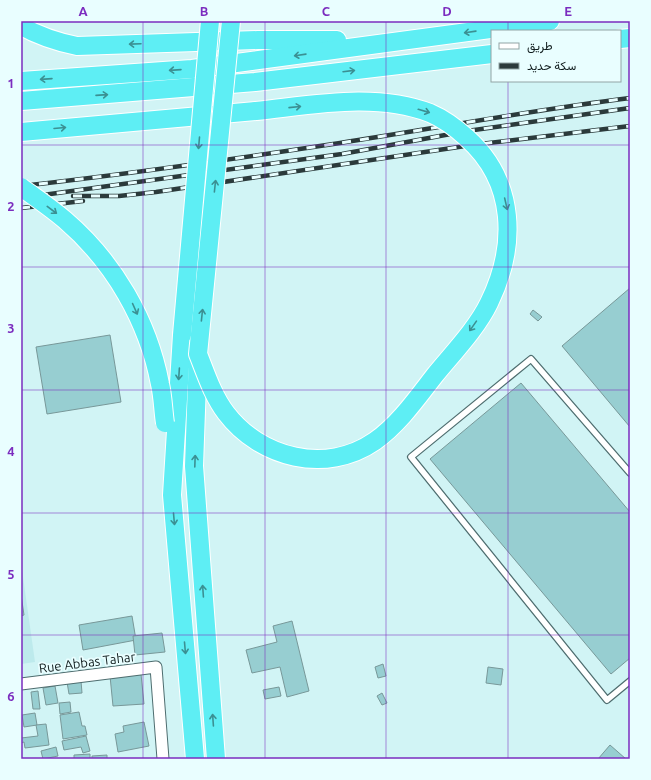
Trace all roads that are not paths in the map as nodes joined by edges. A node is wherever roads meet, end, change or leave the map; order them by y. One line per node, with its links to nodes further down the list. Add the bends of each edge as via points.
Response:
1 (210, 21): 12 (highway, one-way to 12, bridge, via 182,335)
2 (231, 21): 11 (highway, one-way to 2, bridge)
3 (550, 21): 5 (highway, one-way to 5)
4 (21, 26): 5 (highway, one-way to 4, via 258,40 77,46 56,42)
5 (408, 40): 7 (highway, one-way to 7, via 192,69)
6 (491, 54): 8 (highway, one-way to 6, via 254,82)
7 (21, 81)
8 (21, 101)
9 (21, 132): 11 (highway, one-way to 11, bridge, via 375,101 407,106 452,125 477,147 492,166 500,181 507,208 508,240 503,265 488,304 452,354 387,432 372,443 354,452 332,458 286,456 266,448 242,431 225,412)
10 (21, 187): 12 (highway, one-way to 12, bridge, via 65,220 92,247 132,303 149,341)
11 (198, 354): 18 (highway, one-way to 11, via 194,466)
12 (170, 424): 17 (highway, one-way to 17, via 172,495)
13 (630, 472): 14 (lane, via 532,359 411,457 607,700)
14 (630, 681)
15 (21, 684): 16 (street, Rue Abbas Tahar, via 156,667)
16 (162, 759)
17 (195, 759)
18 (216, 759)

